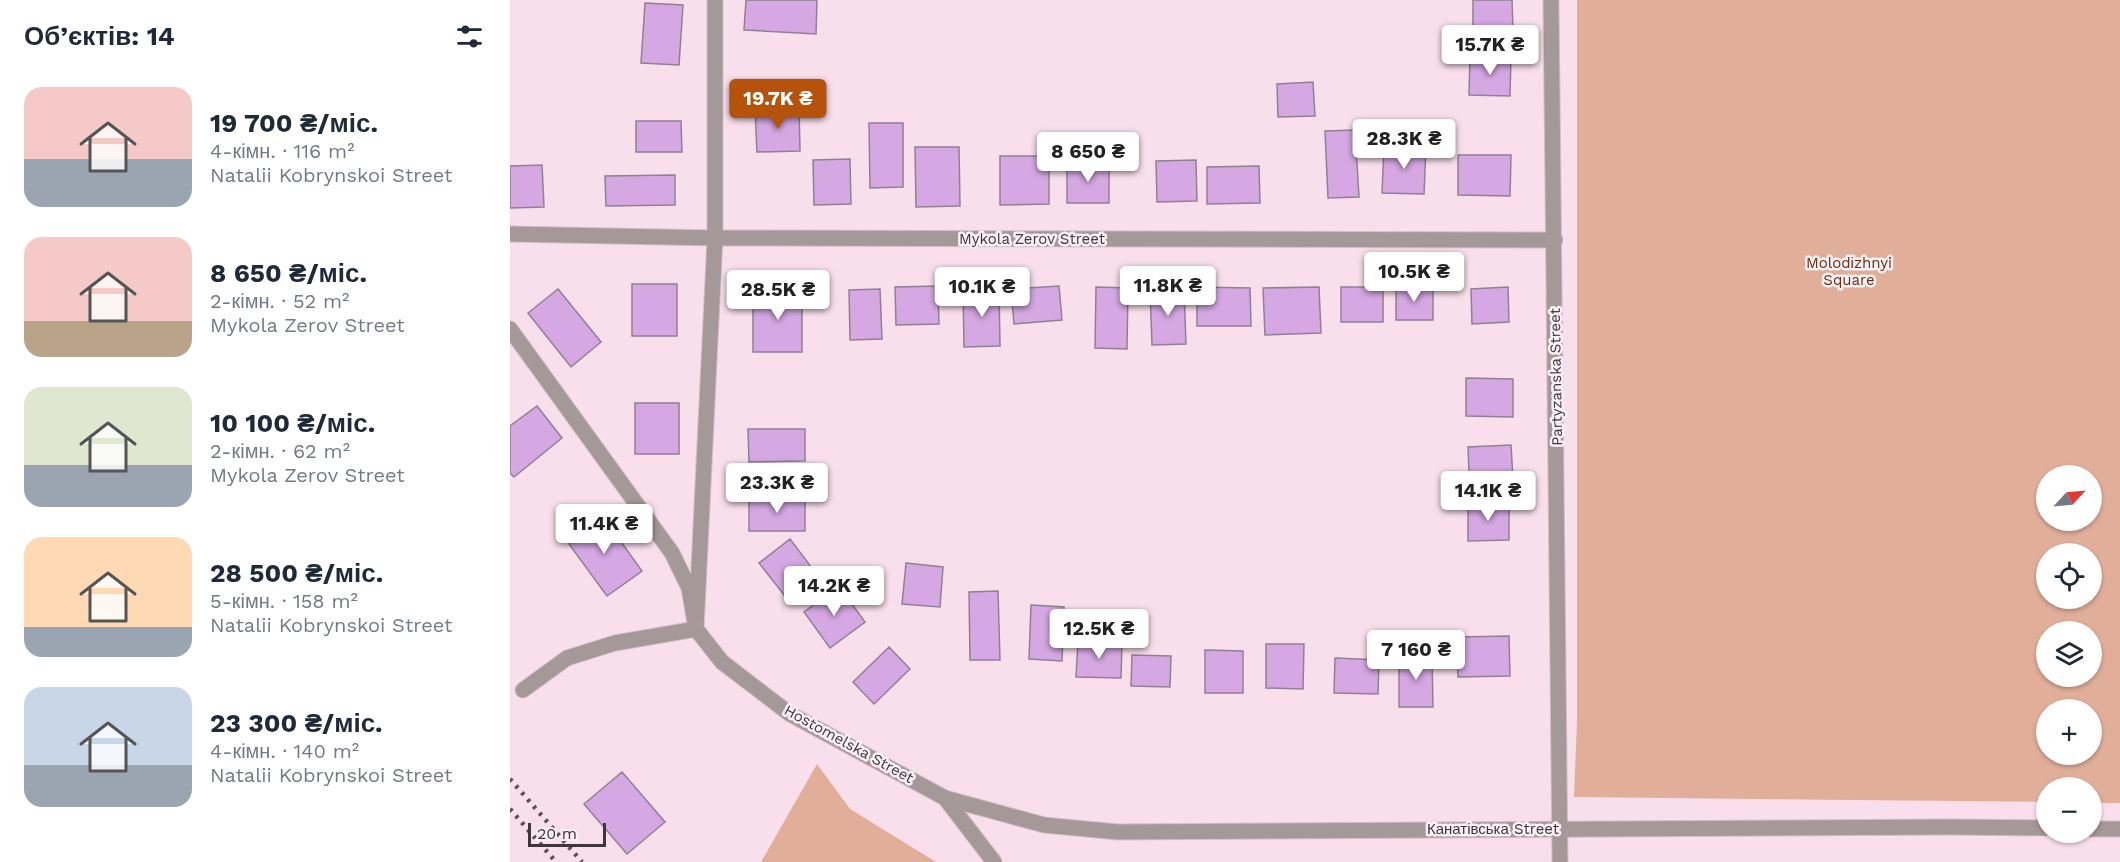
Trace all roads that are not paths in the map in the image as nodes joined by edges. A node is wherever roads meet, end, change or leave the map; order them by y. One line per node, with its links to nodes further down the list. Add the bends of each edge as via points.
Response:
1 (715, 0): 4 (street)
2 (1551, 0): 5 (street, Partyzanska Street)
3 (510, 234): 4 (street, Mykola Zerov Street)
4 (715, 238): 5 (street, Mykola Zerov Street); 7 (street)
5 (1555, 240): 12 (street, Partyzanska Street)
6 (510, 329): 7 (street, Hostomelska Street, via 672,553 689,588)
7 (696, 629): 8 (street, via 615,644 567,658); 9 (street, Hostomelska Street, via 722,662 790,714)
8 (524, 690)
9 (945, 798): 12 (street, Канатівська Street, via 1044,825 1118,832); 14 (street, Hostomelska Street)
10 (2036, 828): 12 (street, Канатівська Street)
11 (2102, 828): 13 (street)
12 (1561, 829): 15 (street, Partyzanska Street)
13 (2120, 829)
14 (994, 862)
15 (1560, 862)

